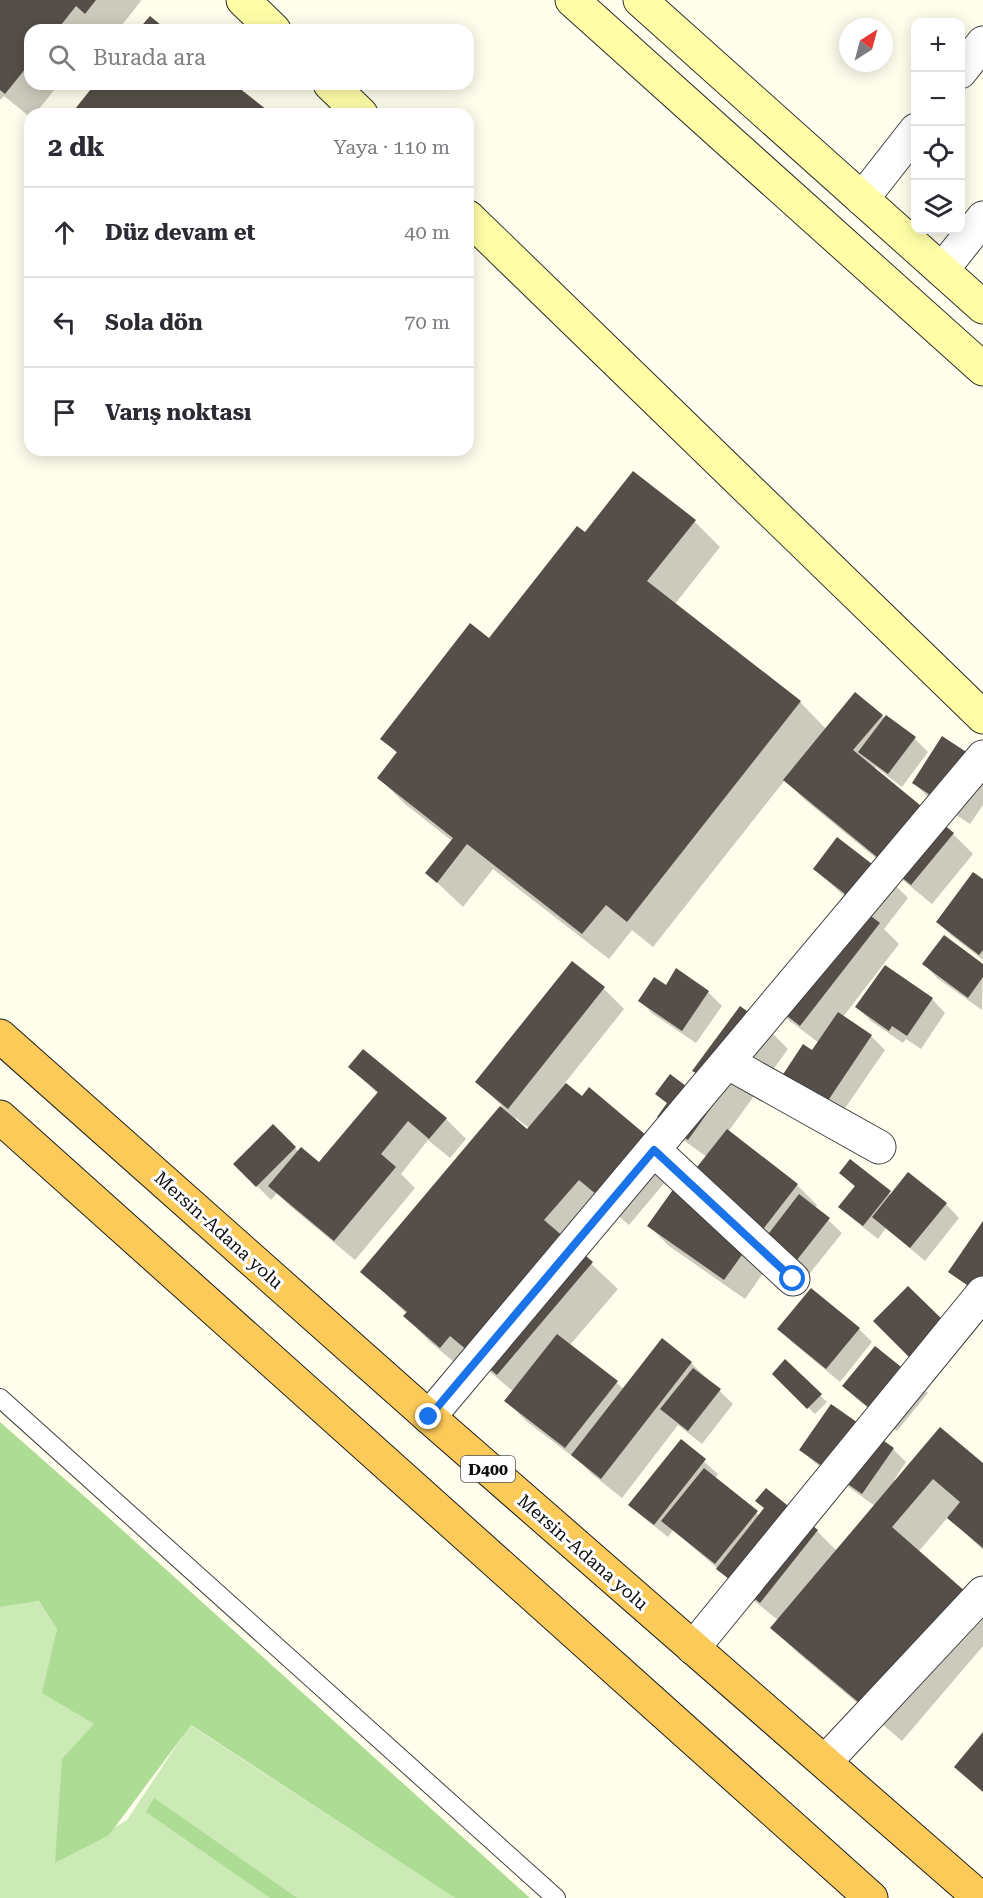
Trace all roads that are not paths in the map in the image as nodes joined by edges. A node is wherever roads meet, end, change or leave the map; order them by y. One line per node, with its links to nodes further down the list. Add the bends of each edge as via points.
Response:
1 (243, 0): 4 (main road)
2 (572, 0): 15 (main road)
3 (640, 0): 10 (main road)
4 (268, 24)
5 (983, 43): 6 (street)
6 (965, 66)
7 (336, 90): 8 (main road)
8 (355, 108)
9 (911, 135): 10 (street)
10 (862, 199): 13 (main road)
11 (983, 218): 13 (street)
12 (474, 223): 16 (main road)
13 (942, 270): 14 (main road)
14 (983, 307)
15 (983, 369)
16 (983, 717)
17 (983, 757): 19 (street)
18 (0, 1036): 26 (highway, Mersin-Adana yolu / D400)
19 (727, 1062): 21 (street); 22 (street)
20 (0, 1117): 31 (highway)
21 (879, 1147)
22 (654, 1150): 23 (street); 26 (street)
23 (793, 1279)
24 (983, 1293): 28 (street)
25 (0, 1398): 30 (lane)
26 (429, 1417): 28 (highway, Mersin-Adana yolu / D400)
27 (983, 1593): 29 (street)
28 (693, 1648): 29 (highway, Mersin-Adana yolu / D400)
29 (825, 1762): 32 (highway, Mersin-Adana yolu / D400)
30 (556, 1898)
31 (871, 1898)
32 (980, 1898)

